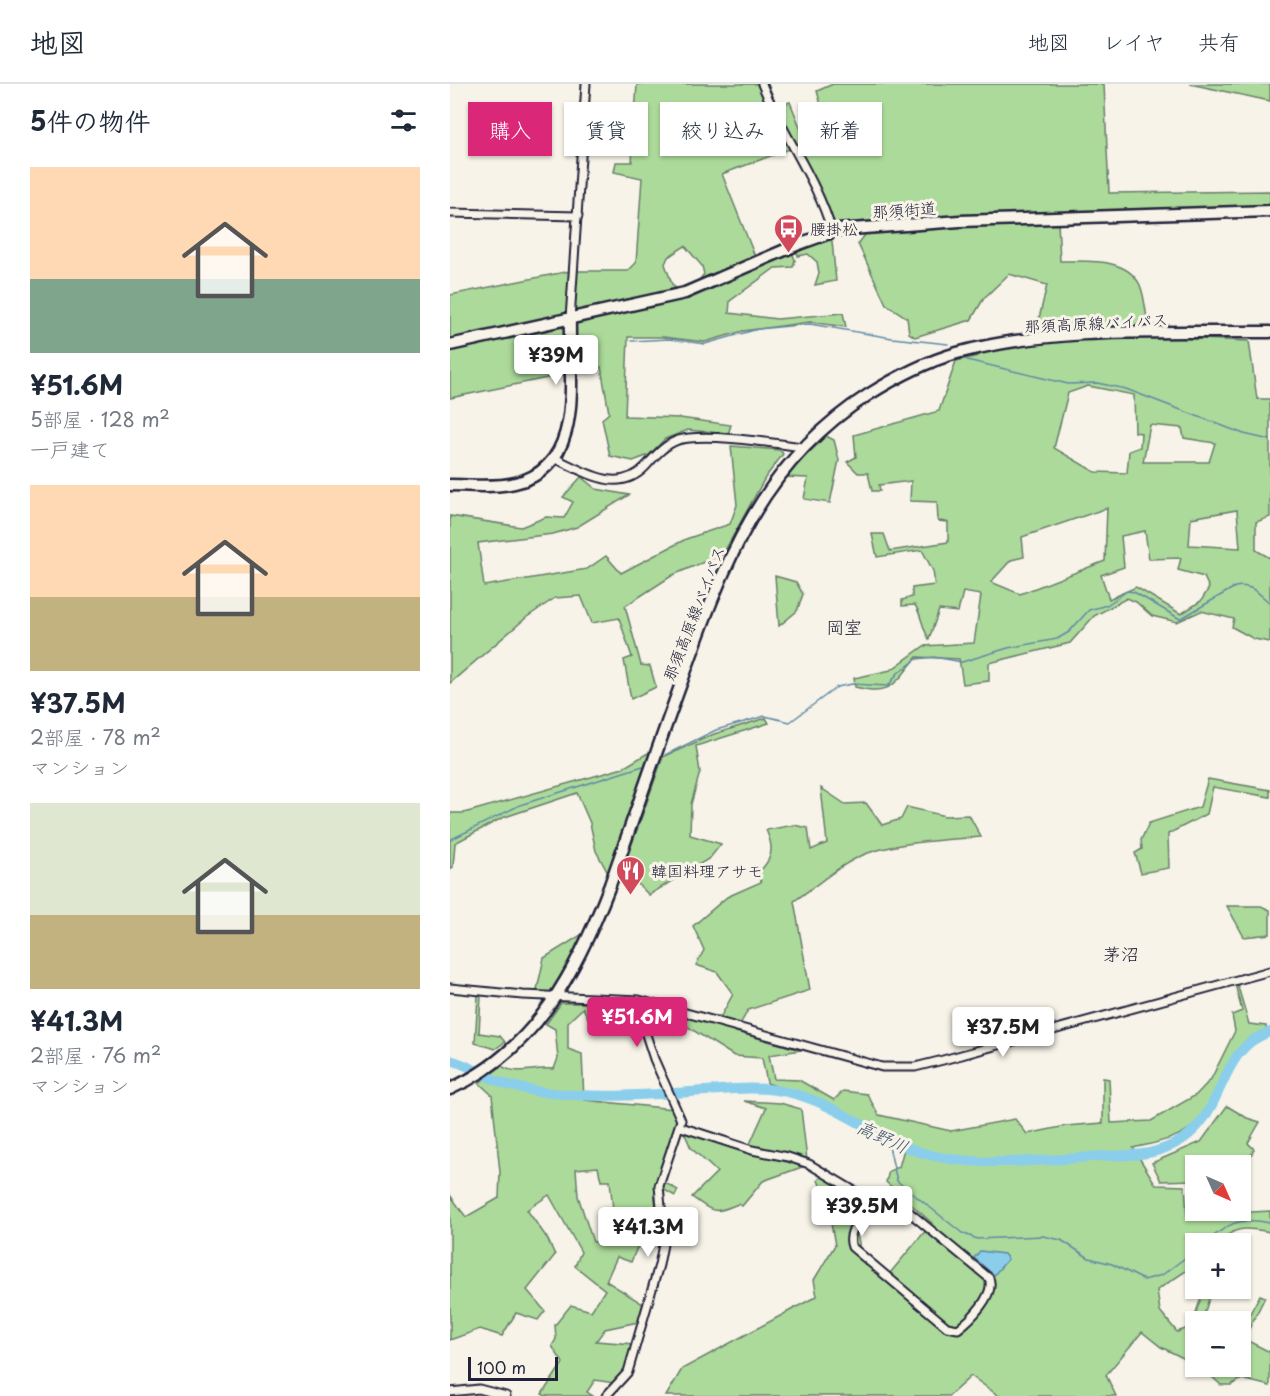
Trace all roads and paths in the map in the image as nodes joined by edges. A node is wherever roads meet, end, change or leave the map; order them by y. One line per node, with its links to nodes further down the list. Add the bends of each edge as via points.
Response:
1 (586, 84): 5 (street)
2 (762, 84): 6 (street, via 783,132 819,196)
3 (1270, 211): 6 (main road, 那須街道, via 912,223)
4 (450, 213): 5 (street)
5 (578, 216): 7 (street)
6 (832, 232): 7 (main road, 那須街道, via 685,293)
7 (570, 319): 9 (main road, 那須街道); 11 (main road, via 568,428)
8 (1270, 332): 10 (main road, 那須高原線バイパス, via 1067,336 1003,343 954,354 877,390 836,417)
9 (450, 345)
10 (802, 447): 11 (street, via 705,438 680,440 660,451 640,473 622,482 602,479); 15 (main road, 那須高原線バイパス, via 761,499 721,575 602,907)
11 (554, 458): 12 (main road, via 537,474 514,483)
12 (450, 485)
13 (1270, 971): 16 (street, via 943,1060 897,1068)
14 (450, 988): 15 (street)
15 (558, 997): 16 (street); 17 (main road, 那須高原線バイパス, via 488,1067)
16 (631, 1000): 18 (street, via 680,1111)
17 (450, 1089)
18 (681, 1127): 19 (street, via 809,1164); 22 (street, via 659,1186 664,1239 659,1265 628,1372)
19 (873, 1202): 19 (street, via 882,1197 898,1203 990,1278 989,1295 958,1329 947,1327 852,1247 850,1233)
20 (450, 1392): 21 (street, via 479,1389)
21 (506, 1396)
22 (606, 1396)

